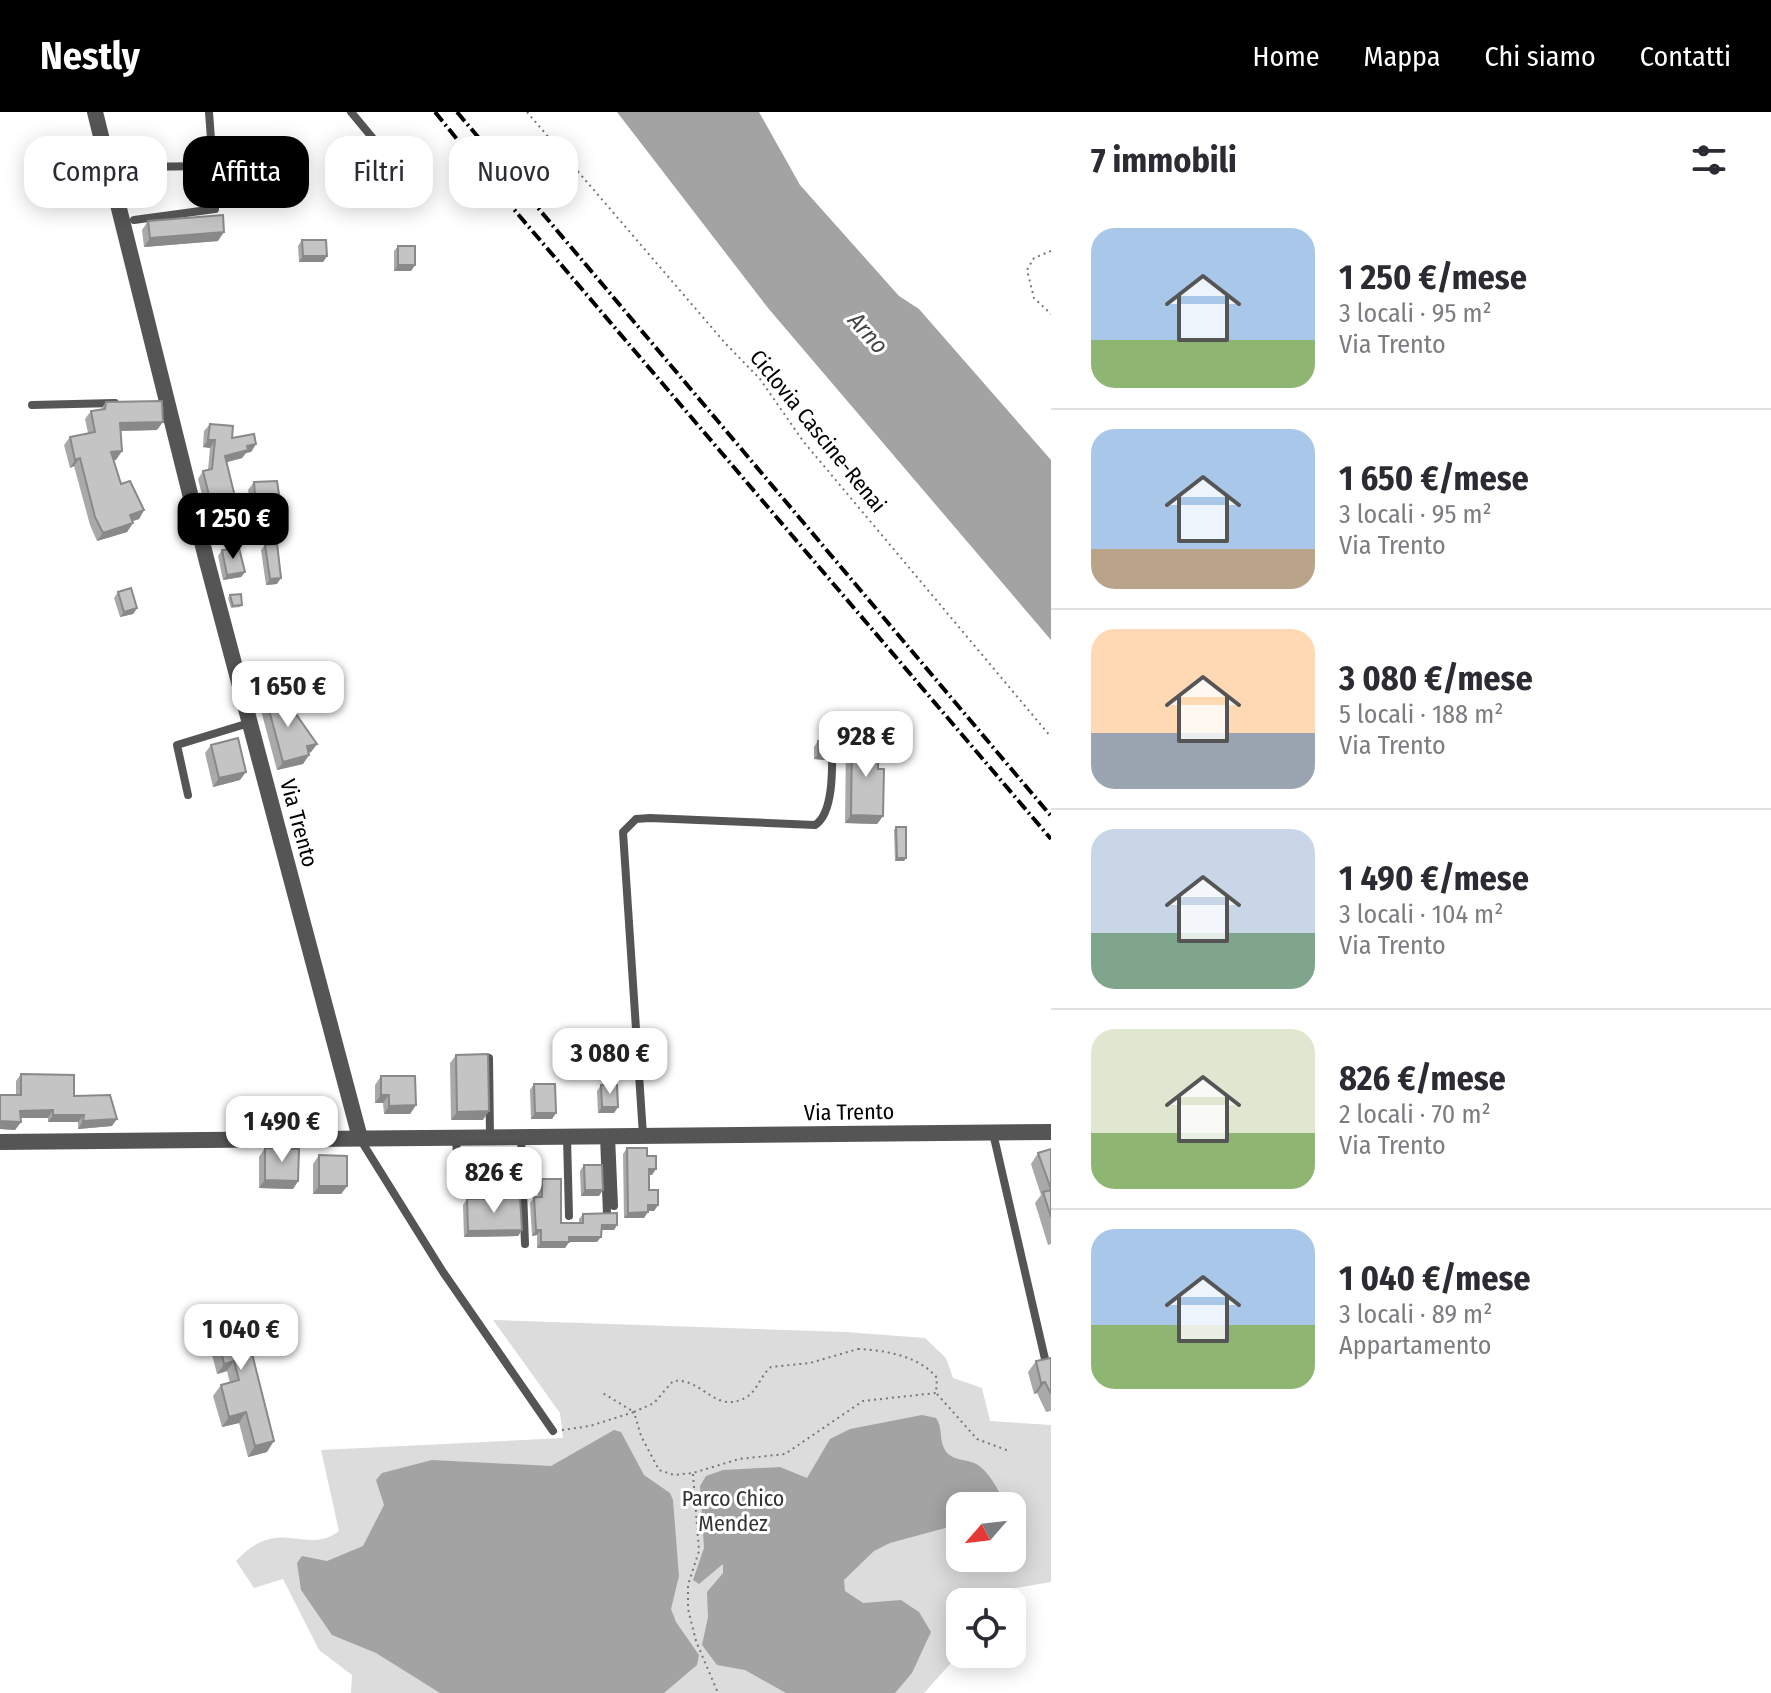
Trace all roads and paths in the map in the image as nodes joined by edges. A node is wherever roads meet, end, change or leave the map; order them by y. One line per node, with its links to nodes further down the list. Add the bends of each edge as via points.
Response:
1 (95, 112): 5 (street, Via Trento)
2 (209, 112): 6 (lane)
3 (351, 112): 7 (lane)
4 (527, 112): 17 (path, Ciclovia Cascine-Renai, via 760,379 803,441)
5 (101, 136)
6 (211, 136)
7 (371, 136)
8 (119, 208): 16 (street, Via Trento, via 160,402)
9 (215, 208): 10 (lane)
10 (134, 220)
11 (1051, 251): 12 (path, via 1034,258 1027,270 1034,298)
12 (1051, 314)
13 (122, 403): 14 (lane)
14 (32, 405)
15 (832, 719): 23 (lane, via 830,805 824,820 815,825 650,818 636,819 623,832)
16 (250, 723): 18 (lane, via 177,745); 27 (street, Via Trento)
17 (1051, 737)
18 (188, 795)
19 (489, 1058): 24 (lane)
20 (1051, 1132): 21 (street, Via Trento)
21 (993, 1133): 23 (street, Via Trento); 35 (lane)
22 (608, 1136): 23 (street, Via Trento); 26 (street, Via Trento); 31 (lane); 32 (lane)
23 (643, 1136)
24 (490, 1137): 25 (street, Via Trento); 28 (street, Via Trento)
25 (521, 1137): 26 (street, Via Trento); 34 (lane)
26 (567, 1137): 33 (lane)
27 (360, 1138): 28 (street, Via Trento); 29 (street, Via Trento); 39 (lane, via 443,1272)
28 (456, 1138): 30 (lane)
29 (0, 1142)
30 (459, 1190)
31 (614, 1206)
32 (607, 1214)
33 (569, 1216)
34 (525, 1244)
35 (1045, 1359)
36 (601, 1392): 38 (path)
37 (936, 1393): 38 (path, via 937,1378 931,1370 887,1351 858,1349 771,1367 754,1390 736,1402 711,1398 692,1382 673,1381 654,1403); 40 (path, via 977,1439); 41 (path, via 863,1401 785,1454 739,1459)
38 (634, 1412): 39 (path); 41 (path, via 659,1470)
39 (553, 1431)
40 (1009, 1451)
41 (693, 1473): 42 (path, via 699,1551 688,1585 688,1609)
42 (718, 1693)

